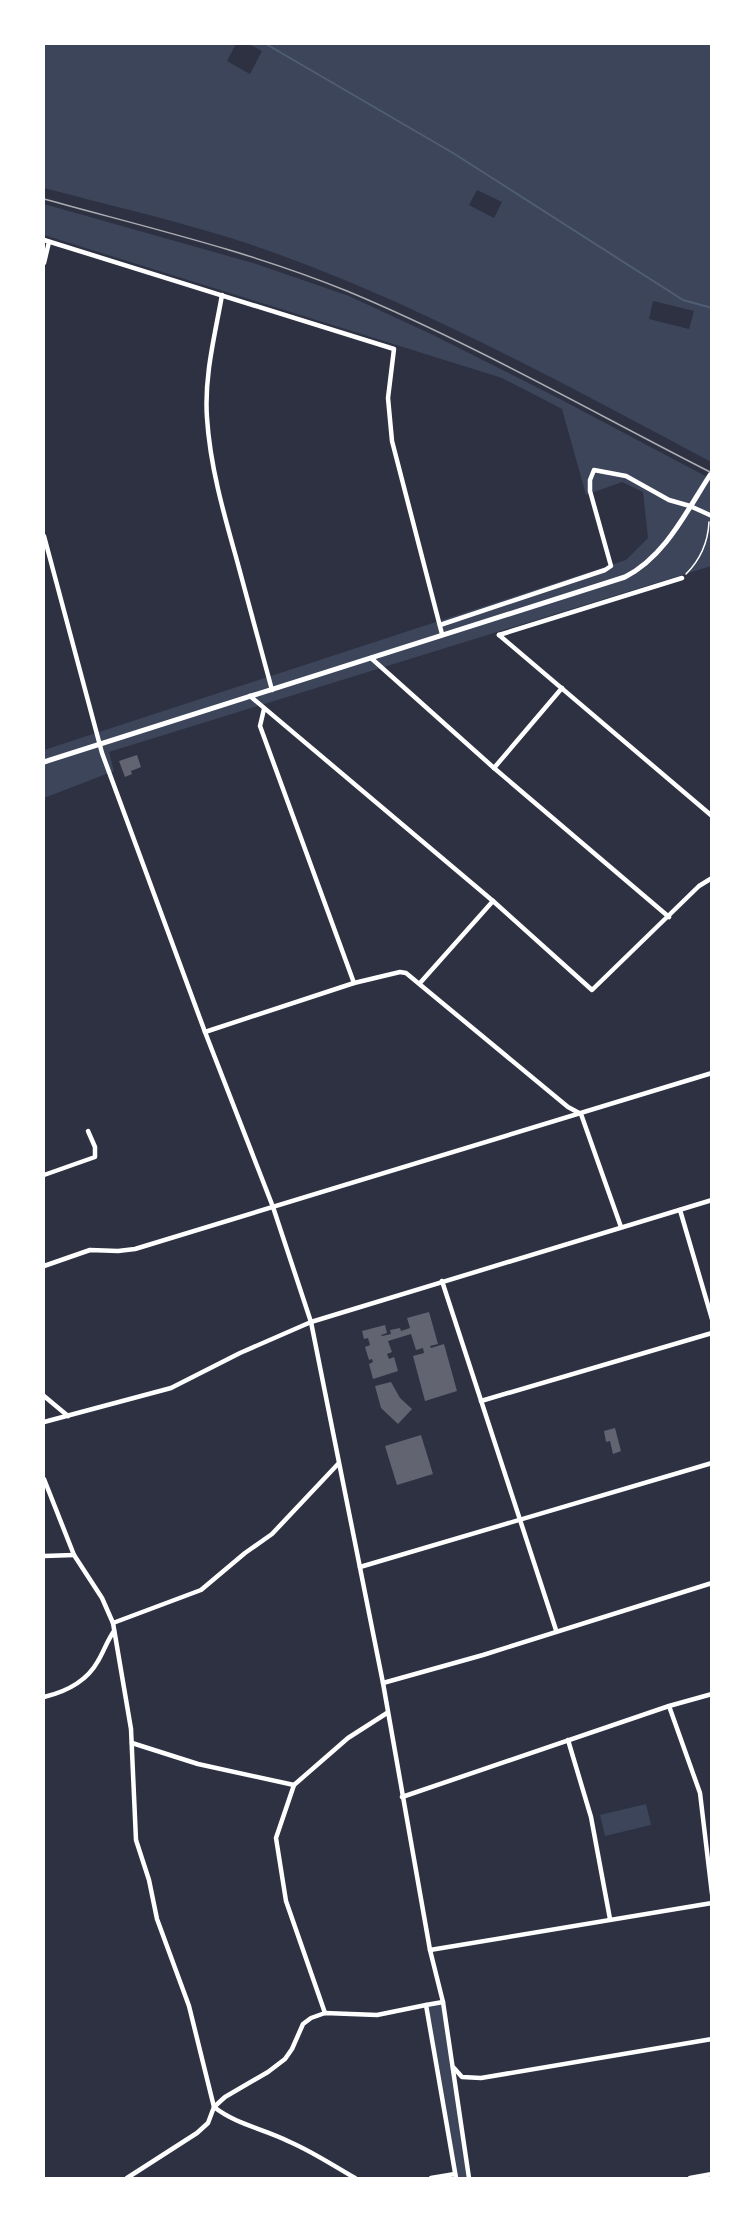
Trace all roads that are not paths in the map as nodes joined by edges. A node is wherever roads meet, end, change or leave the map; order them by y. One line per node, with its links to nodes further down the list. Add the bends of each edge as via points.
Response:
1 (46, 241): 2 (street); 3 (street)
2 (44, 263)
3 (222, 295): 9 (street, via 394,349 388,398 392,441); 13 (street, via 208,374 210,447)
4 (711, 472): 5 (street)
5 (690, 506): 6 (street); 9 (street, via 669,500 626,476 594,470 590,491 611,566); 10 (street, via 660,550 625,577)
6 (710, 516)
7 (44, 536): 16 (street)
8 (682, 578): 12 (street, via 499,635)
9 (440, 625): 10 (street)
10 (442, 634): 11 (street)
11 (371, 658): 13 (street); 18 (street)
12 (562, 688): 18 (street); 19 (street)
13 (272, 690): 14 (street)
14 (250, 696): 15 (street); 16 (street)
15 (264, 709): 21 (street); 23 (street, via 260,726)
16 (99, 744): 17 (street); 25 (street)
17 (44, 762)
18 (494, 768): 22 (street)
19 (711, 816)
20 (711, 878): 22 (street)
21 (493, 901): 22 (street, via 592,990); 24 (street)
22 (669, 918)
23 (354, 983): 24 (street, via 400,972); 25 (street)
24 (420, 983): 27 (street)
25 (205, 1032): 31 (street)
26 (711, 1073): 27 (street)
27 (580, 1114): 31 (street); 33 (street)
28 (88, 1131): 29 (street, via 95,1157)
29 (44, 1175)
30 (711, 1200): 32 (street)
31 (273, 1207): 35 (street, via 135,1249 90,1250); 38 (street)
32 (680, 1210): 33 (street); 37 (street)
33 (621, 1227): 36 (street)
34 (44, 1257): 35 (street)
35 (45, 1266)
36 (442, 1281): 38 (street); 41 (street)
37 (711, 1319)
38 (311, 1322): 42 (street, via 171,1388); 45 (street)
39 (711, 1333): 41 (street)
40 (44, 1396): 42 (street)
41 (481, 1401): 47 (street)
42 (68, 1416): 43 (street)
43 (44, 1422)
44 (711, 1463): 47 (street)
45 (339, 1464): 50 (street); 52 (street, via 272,1534 201,1590)
46 (44, 1479): 48 (street)
47 (519, 1520): 50 (street); 53 (street)
48 (74, 1555): 49 (street); 52 (street)
49 (44, 1556)
50 (360, 1567): 55 (street)
51 (711, 1583): 53 (street)
52 (113, 1623): 54 (street)
53 (556, 1630): 55 (street)
54 (114, 1631): 57 (street, via 86,1677); 61 (street)
55 (383, 1683): 59 (street)
56 (711, 1694): 58 (street)
57 (44, 1697)
58 (669, 1706): 60 (street); 64 (street, via 700,1793)
59 (387, 1713): 62 (street, via 348,1738); 63 (street)
60 (568, 1740): 63 (street); 66 (street, via 591,1817)
61 (132, 1743): 62 (street, via 198,1764); 73 (street, via 136,1840 157,1919 189,2006)
62 (294, 1785): 70 (street, via 276,1838 286,1901)
63 (402, 1797): 67 (street)
64 (711, 1894)
65 (711, 1903): 66 (street)
66 (610, 1919): 67 (street)
67 (430, 1950): 68 (street)
68 (443, 2002): 69 (street); 72 (street)
69 (426, 2005): 70 (street, via 377,2015); 75 (street)
70 (325, 2013): 73 (street, via 303,2024 285,2059)
71 (711, 2039): 72 (street, via 481,2078 462,2076)
72 (454, 2068): 79 (street)
73 (214, 2107): 76 (street, via 204,2128); 77 (street)
74 (711, 2174): 80 (street)
75 (456, 2176): 78 (street)
76 (127, 2178)
77 (355, 2178)
78 (431, 2178)
79 (469, 2178)
80 (690, 2178)

